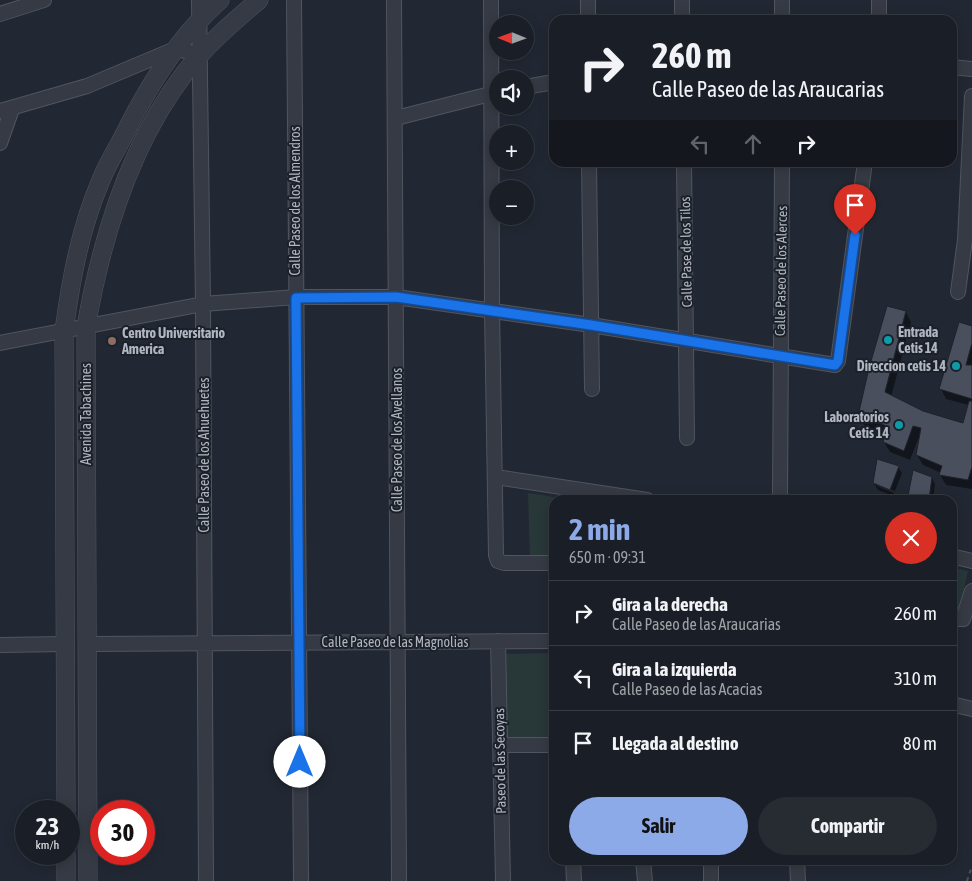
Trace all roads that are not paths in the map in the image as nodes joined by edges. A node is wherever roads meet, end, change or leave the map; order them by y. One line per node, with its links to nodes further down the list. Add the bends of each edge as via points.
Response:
1 (44, 0): 12 (street)
2 (199, 0): 17 (street, Calle Paseo de los Ahuehuetes)
3 (220, 0): 17 (street, Avenida Tabachines)
4 (259, 0): 19 (street, Avenida Tabachines)
5 (294, 0): 37 (street, Calle Paseo de los Almendros)
6 (394, 0): 29 (street, Calle Paseo de los Avellanos)
7 (492, 0): 22 (street)
8 (588, 0): 13 (street)
9 (682, 0): 14 (street)
10 (782, 0): 15 (street)
11 (879, 0): 16 (street)
12 (0, 14)
13 (588, 15)
14 (682, 15)
15 (782, 15)
16 (879, 15)
17 (199, 21): 18 (street, Avenida Tabachines); 19 (street, Calle Paseo de los Ahuehuetes)
18 (175, 49): 19 (street); 27 (street, via 87,86); 42 (street, Avenida Tabachines, via 139,105 101,178 72,272)
19 (200, 54): 38 (street, Calle Paseo de los Ahuehuetes); 41 (street, Avenida Tabachines, via 166,102 138,153 102,251)
20 (957, 68): 21 (street)
21 (972, 69)
22 (494, 70)
23 (549, 83): 24 (street)
24 (534, 85)
25 (489, 93): 29 (street)
26 (972, 96): 35 (street, via 965,240)
27 (6, 110): 30 (street)
28 (494, 115): 39 (street)
29 (396, 118): 36 (street, Calle Paseo de los Avellanos)
30 (0, 143)
31 (589, 167): 40 (street)
32 (684, 167): 43 (street, Calle Pase de los Tilos)
33 (782, 167): 45 (street, Calle Paseo de los Alerces)
34 (864, 167): 45 (street, via 838,361 835,365)
35 (958, 292)
36 (396, 297): 37 (street); 39 (street); 58 (street, Calle Paseo de los Avellanos)
37 (296, 298): 38 (street); 60 (street, Calle Paseo de los Almendros)
38 (203, 304): 41 (street); 59 (street, Calle Paseo de los Ahuehuetes)
39 (492, 310): 40 (street); 48 (street)
40 (591, 325): 43 (street); 46 (street)
41 (86, 327): 42 (street); 62 (street, Avenida Tabachines)
42 (64, 331): 44 (street); 61 (street, Avenida Tabachines)
43 (688, 341): 45 (street); 47 (street, Calle Pase de los Tilos)
44 (0, 342)
45 (780, 355): 50 (street, Calle Paseo de los Alerces)
46 (592, 389)
47 (687, 438)
48 (496, 477): 49 (street); 53 (street, via 498,561)
49 (614, 495)
50 (780, 495)
51 (957, 557): 52 (street)
52 (972, 561)
53 (549, 563)
54 (972, 590): 55 (street, via 963,619)
55 (957, 619)
56 (498, 641): 57 (street, Calle Paseo de las Magnolias); 58 (street, Calle Paseo de las Magnolias); 66 (street, Paseo de las Secoyas)
57 (549, 641)
58 (398, 642): 60 (street, Calle Paseo de las Magnolias); 78 (street, Calle Paseo de los Avellanos)
59 (205, 643): 60 (street, Calle Paseo de las Magnolias); 62 (street, Calle Paseo de las Magnolias); 76 (street, Calle Paseo de los Ahuehuetes)
60 (300, 643): 77 (street, Calle Paseo de los Almendros)
61 (65, 644): 63 (street); 68 (street, Avenida Tabachines)
62 (87, 644): 75 (street, Avenida Tabachines)
63 (0, 645)
64 (957, 705): 65 (street)
65 (972, 709)
66 (500, 745): 67 (street); 79 (street, Paseo de las Secoyas)
67 (549, 745)
68 (66, 800)
69 (66, 865): 74 (street)
70 (573, 865): 80 (street)
71 (644, 865): 81 (street)
72 (711, 865): 82 (street)
73 (797, 865): 83 (street)
74 (66, 881)
75 (88, 881)
76 (206, 881)
77 (301, 881)
78 (399, 881)
79 (503, 881)
80 (574, 881)
81 (645, 881)
82 (711, 881)
83 (798, 881)

